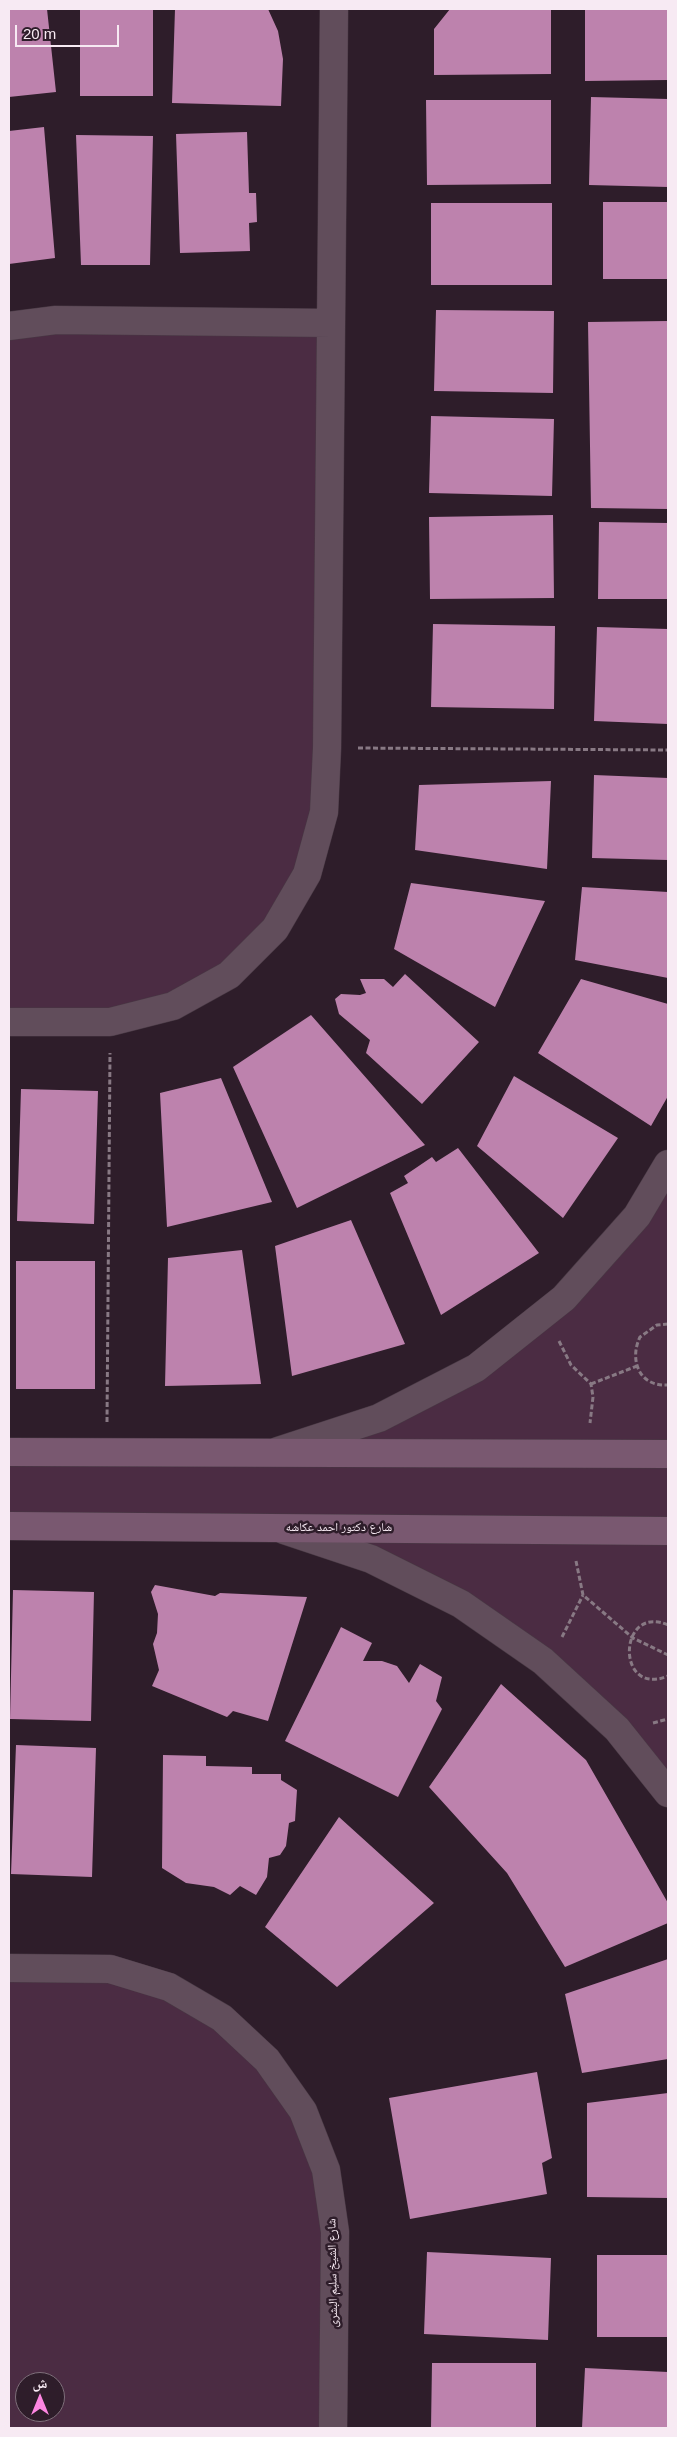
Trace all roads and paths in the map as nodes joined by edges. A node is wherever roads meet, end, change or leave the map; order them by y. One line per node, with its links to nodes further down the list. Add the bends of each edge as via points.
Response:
1 (334, 9): 2 (street)
2 (331, 323): 3 (street, via 56,320); 4 (street)
3 (9, 326)
4 (328, 748): 5 (path); 7 (street, via 324,812 308,874 275,930 229,975 173,1006)
5 (668, 750)
6 (9, 1022): 7 (street)
7 (110, 1022): 16 (path)
8 (668, 1164): 9 (street, via 637,1216 564,1298)
9 (544, 1314): 12 (path, via 571,1365); 14 (street, via 476,1368 379,1418)
10 (668, 1324): 11 (path, via 657,1325 640,1337 634,1356)
11 (637, 1366): 12 (path); 13 (path, via 648,1380)
12 (591, 1384): 17 (path, via 593,1397)
13 (668, 1385)
14 (276, 1451): 16 (street); 17 (street)
15 (9, 1452): 16 (street)
16 (107, 1452)
17 (587, 1454): 18 (street)
18 (668, 1454)
19 (9, 1526): 20 (street, شارع دكتور احمد عكاشه)
20 (275, 1528): 21 (street, شارع دكتور احمد عكاشه); 27 (street, via 371,1559 461,1604)
21 (569, 1530): 22 (street, شارع دكتور احمد عكاشه); 23 (path)
22 (668, 1531)
23 (583, 1595): 25 (path); 27 (path)
24 (668, 1625): 25 (path, via 645,1624)
25 (631, 1637): 26 (path); 28 (path, via 628,1656 636,1672 653,1679)
26 (668, 1655)
27 (548, 1665): 29 (street, via 617,1729)
28 (668, 1676)
29 (668, 1793)
30 (9, 1968): 31 (street, شارع الشيخ سليم البشرى, via 110,1969 169,1988 222,2018 267,2060 303,2111 326,2170 335,2232)
31 (333, 2428)

